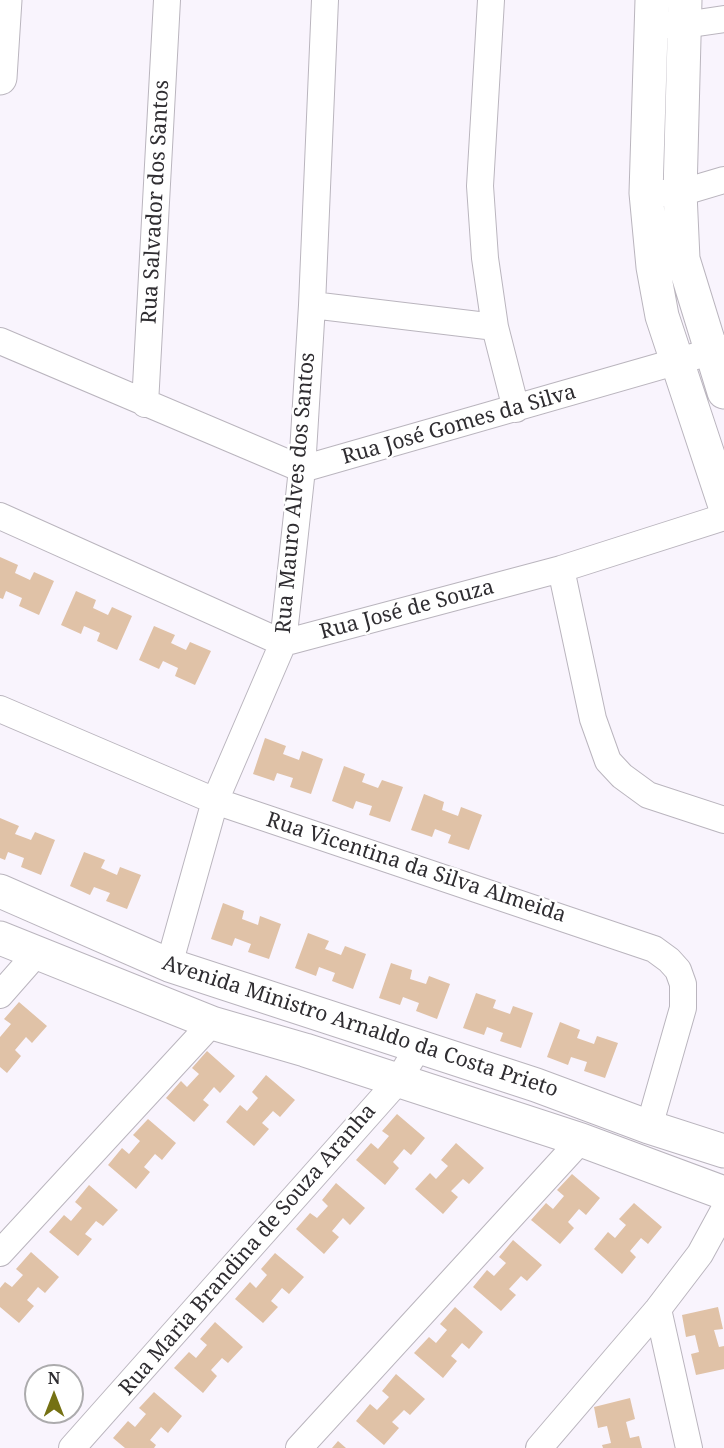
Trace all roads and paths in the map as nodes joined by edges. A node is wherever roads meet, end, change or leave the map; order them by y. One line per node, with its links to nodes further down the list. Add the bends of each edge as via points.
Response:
1 (5, 0): 8 (street)
2 (167, 0): 18 (street, Rua Salvador dos Santos)
3 (325, 0): 12 (street, Rua Mauro Alves dos Santos)
4 (491, 0): 13 (street, via 480,186)
5 (651, 12): 6 (street); 10 (street)
6 (684, 13): 7 (street); 11 (street)
7 (724, 19)
8 (0, 78)
9 (724, 180): 11 (street)
10 (646, 193): 11 (street); 16 (street, via 653,267 662,316)
11 (680, 193): 15 (street, via 683,259)
12 (312, 305): 13 (street); 20 (street, Rua Mauro Alves dos Santos)
13 (495, 327): 19 (street)
14 (0, 341): 18 (street)
15 (718, 350): 16 (street, Rua José Gomes da Silva); 17 (street)
16 (677, 362): 19 (street, Rua José Gomes da Silva); 21 (street)
17 (724, 392)
18 (145, 404): 20 (street)
19 (516, 409): 20 (street, Rua José Gomes da Silva)
20 (302, 469): 25 (street, Rua Mauro Alves dos Santos)
21 (724, 503)
22 (0, 516): 25 (street)
23 (724, 517): 24 (street, Rua José de Souza)
24 (561, 569): 25 (street, Rua José de Souza); 28 (street, via 593,719 608,761 648,795)
25 (283, 643): 27 (street, Rua Mauro Alves dos Santos)
26 (0, 709): 27 (street, Rua Vicentina da Silva Almeida)
27 (215, 801): 32 (street, Rua Mauro Alves dos Santos); 37 (street, Rua Vicentina da Silva Almeida, via 633,941 669,960 683,984 683,1008)
28 (724, 820)
29 (0, 891): 32 (street, Avenida Ministro Arnaldo da Costa Prieto)
30 (0, 938): 31 (street, Avenida Ministro Arnaldo da Costa Prieto)
31 (36, 954): 33 (street); 34 (street, Avenida Ministro Arnaldo da Costa Prieto)
32 (169, 965): 35 (street, Avenida Ministro Arnaldo da Costa Prieto)
33 (0, 995)
34 (212, 1023): 36 (street, Avenida Ministro Arnaldo da Costa Prieto); 42 (street)
35 (418, 1048): 36 (street, Rua Maria Brandina de Souza Aranha); 37 (street, Avenida Ministro Arnaldo da Costa Prieto, via 536,1085)
36 (397, 1082): 38 (street, Avenida Ministro Arnaldo da Costa Prieto); 44 (street, Rua Maria Brandina de Souza Aranha)
37 (649, 1127): 39 (street, Avenida Ministro Arnaldo da Costa Prieto)
38 (581, 1140): 40 (street, Avenida Ministro Arnaldo da Costa Prieto); 45 (street)
39 (724, 1151)
40 (724, 1193)
41 (724, 1210): 43 (street, via 700,1254)
42 (0, 1253)
43 (658, 1309): 46 (street); 47 (street)
44 (72, 1448)
45 (299, 1448)
46 (539, 1448)
47 (689, 1448)

